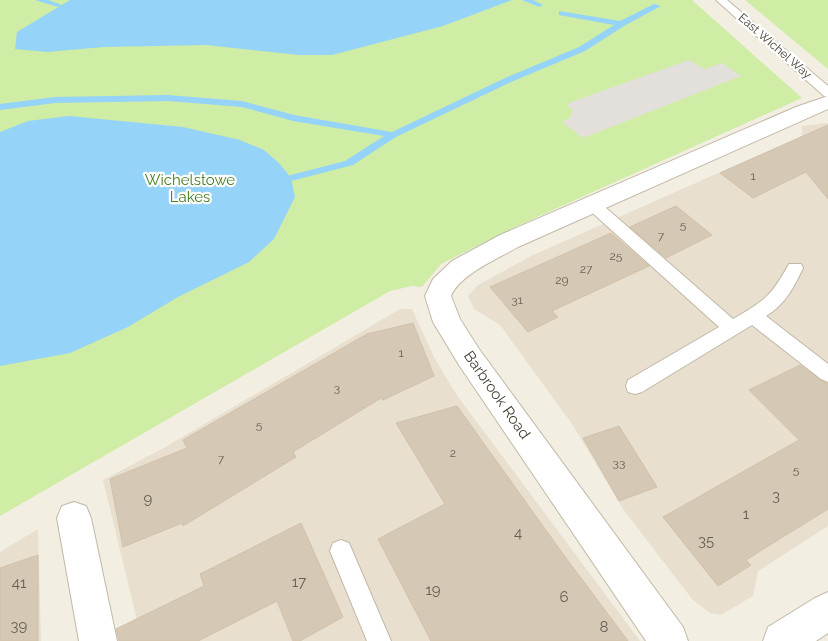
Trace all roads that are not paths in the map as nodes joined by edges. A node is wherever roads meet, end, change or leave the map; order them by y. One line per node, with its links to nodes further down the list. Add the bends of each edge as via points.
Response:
1 (721, 0): 2 (lane, East Wichel Way)
2 (828, 93)
3 (828, 102): 4 (street, Barbrook Road)
4 (592, 204): 7 (lane); 15 (street, Barbrook Road, via 484,254 449,277 438,296 447,322 470,357)
5 (795, 268): 6 (lane, via 784,290 768,308)
6 (753, 316): 7 (lane); 8 (lane)
7 (732, 328): 9 (lane)
8 (828, 374)
9 (635, 386)
10 (74, 518): 13 (street)
11 (341, 551): 14 (lane)
12 (828, 611): 16 (street)
13 (98, 641)
14 (379, 641)
15 (669, 641)
16 (782, 641)

